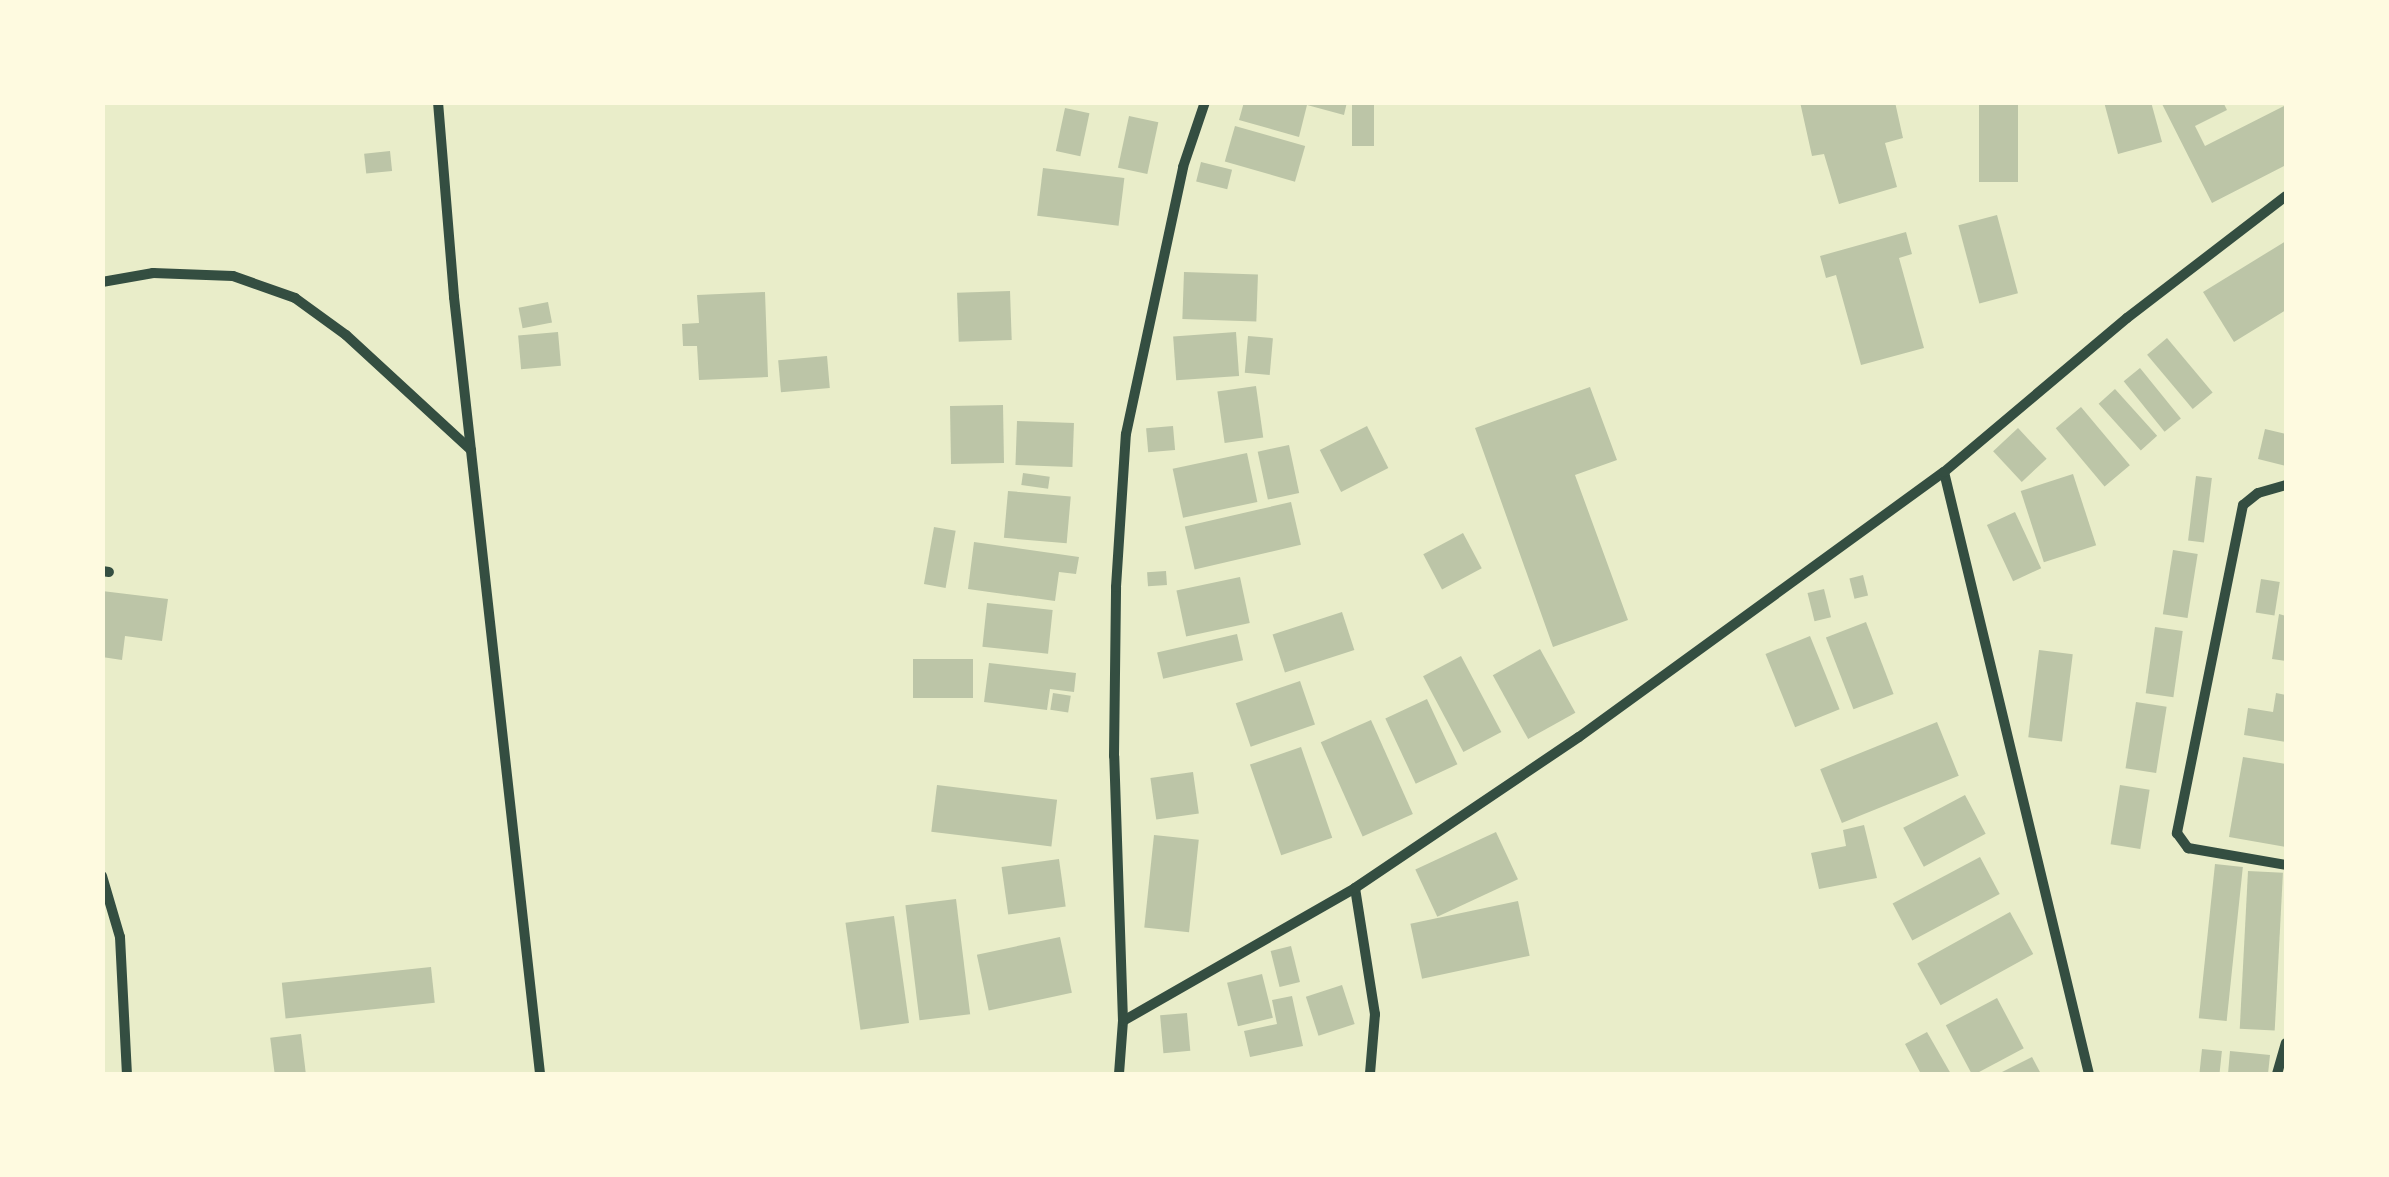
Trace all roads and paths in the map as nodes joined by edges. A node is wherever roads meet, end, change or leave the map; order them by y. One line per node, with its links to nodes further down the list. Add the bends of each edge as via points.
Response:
1 (438, 102): 5 (street)
2 (1205, 102): 11 (street, via 1184,168 1126,434 1114,756)
3 (2286, 196): 6 (street)
4 (102, 282): 5 (street, via 153,273 233,276 295,298 346,335)
5 (472, 451): 14 (street)
6 (1944, 472): 10 (street, via 1578,738); 17 (street)
7 (2286, 485): 8 (street, via 2243,505 2176,833 2188,848)
8 (2286, 865)
9 (102, 876): 13 (street, via 120,937)
10 (1355, 888): 11 (street); 16 (street, via 1375,1014)
11 (1124, 1020): 15 (street)
12 (2286, 1043): 18 (street)
13 (127, 1074)
14 (540, 1074)
15 (1119, 1074)
16 (1370, 1074)
17 (2088, 1074)
18 (2277, 1074)

